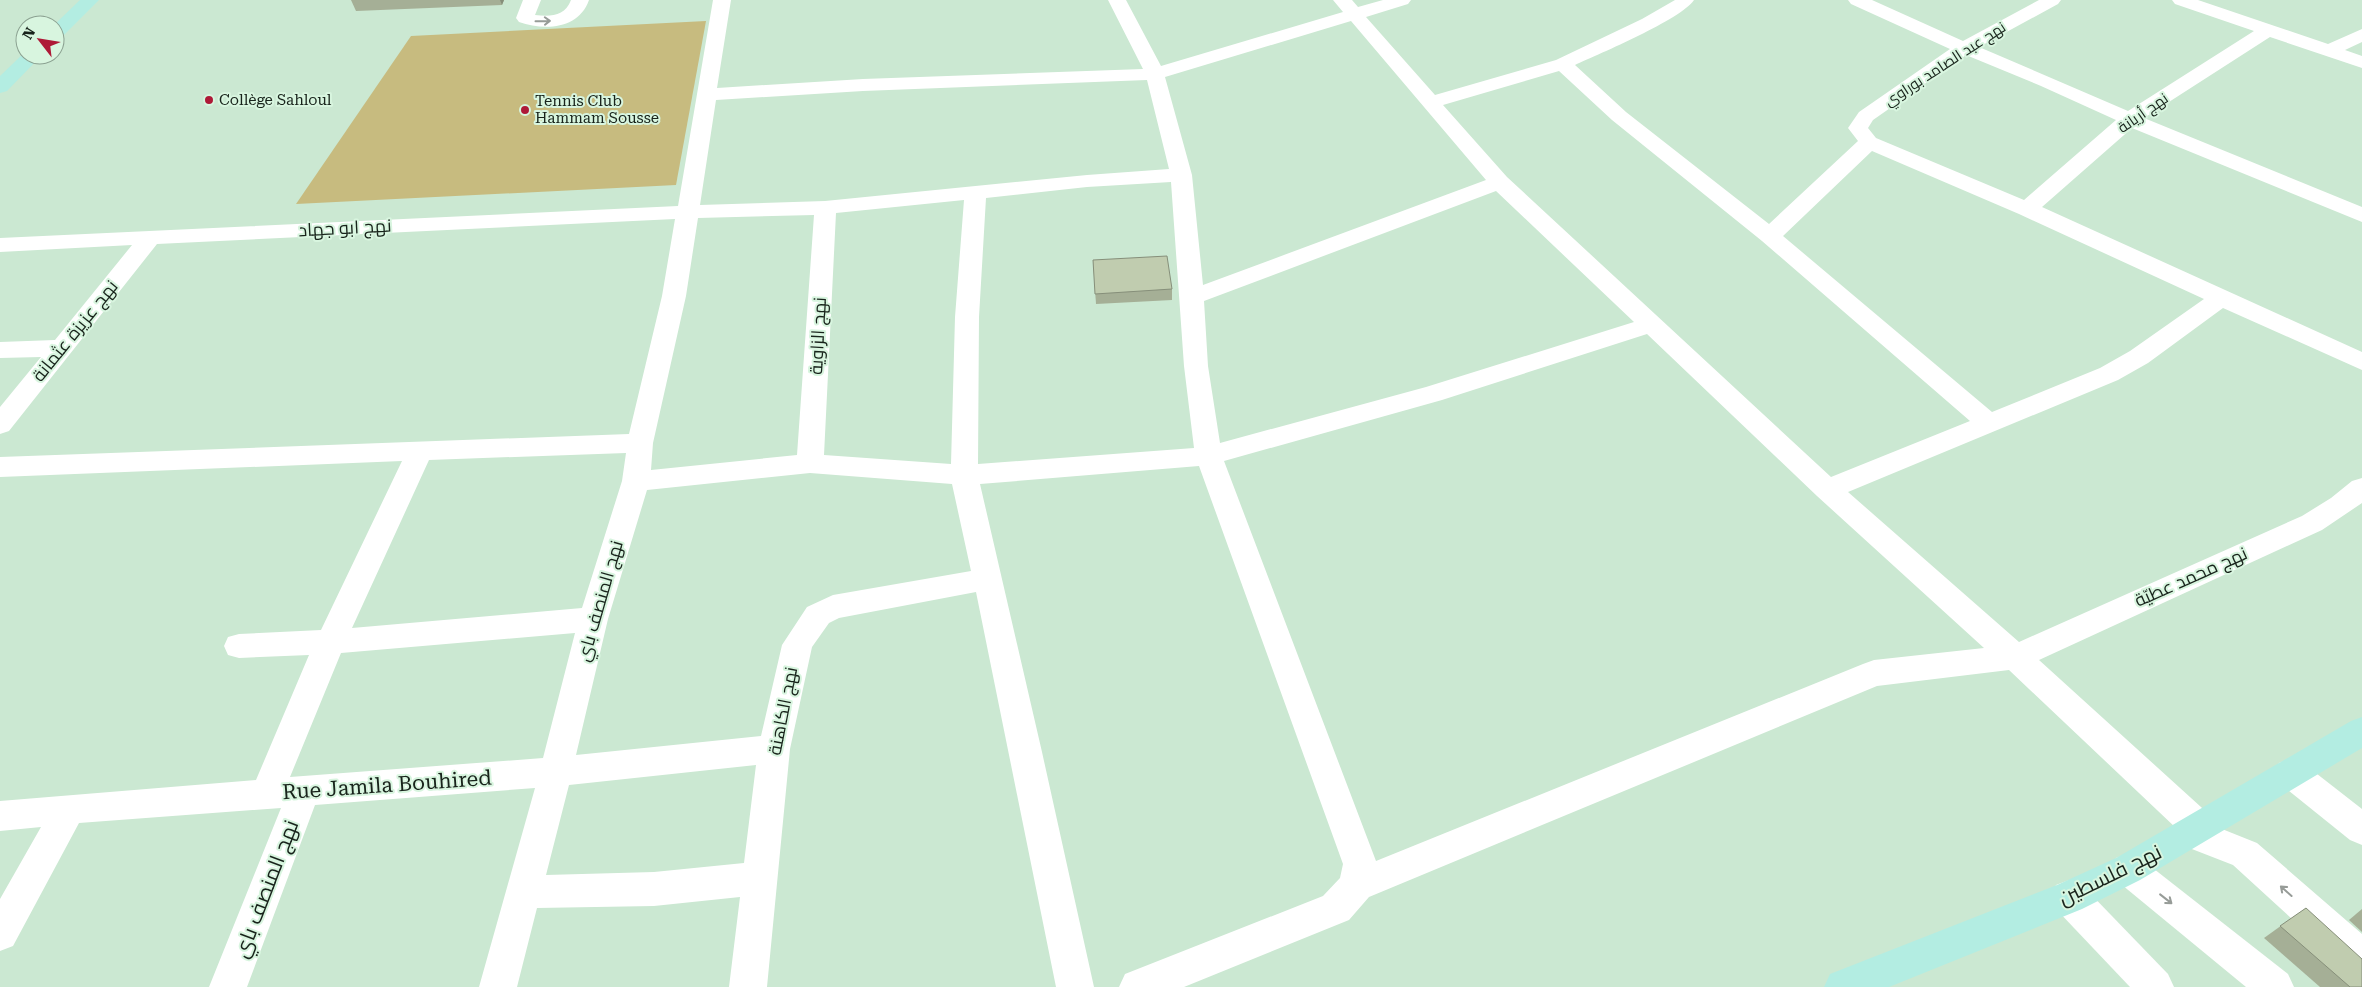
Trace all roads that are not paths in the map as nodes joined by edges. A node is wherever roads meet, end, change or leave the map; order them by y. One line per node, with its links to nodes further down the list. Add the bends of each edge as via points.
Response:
1 (90, 0): 12 (main road)
2 (532, 0): 3 (street, one-way to 3, via 525,18 536,21 568,16 577,9)
3 (580, 0)
4 (722, 0): 22 (street, نهج المنصف باي)
5 (1118, 0): 20 (street)
6 (1402, 0): 11 (street)
7 (1685, 0): 18 (street, via 1648,23)
8 (1857, 0): 15 (street)
9 (2052, 0): 15 (street, نهج عبد الصامد بوراوي)
10 (2181, 0): 13 (street)
11 (1348, 8): 20 (street); 23 (street)
12 (65, 24)
13 (2268, 30): 16 (street); 24 (street, نهج أريانة)
14 (2362, 35): 16 (street)
15 (1964, 48): 24 (street); 25 (street, نهج عبد الصامد بوراوي, via 1866,116 1858,128)
16 (2328, 51): 17 (street)
17 (2362, 62)
18 (1563, 64): 23 (street); 33 (street, via 1619,116)
19 (23, 65): 21 (main road)
20 (1155, 74): 22 (street, via 928,82); 26 (street)
21 (0, 87)
22 (707, 95): 31 (street, نهج المنصف باي)
23 (1429, 103): 27 (street)
24 (2131, 118): 30 (street, نهج أريانة); 32 (street, via 2174,139)
25 (1869, 142): 30 (street); 33 (street)
26 (1181, 175): 28 (street, نهج ابو جهاد); 36 (street)
27 (1499, 182): 36 (street); 38 (street)
28 (975, 193): 29 (street, نهج ابو جهاد); 49 (street, via 967,317)
29 (825, 208): 31 (street, نهج ابو جهاد); 47 (street, نهج الزاوية)
30 (2027, 209): 37 (street)
31 (689, 212): 34 (street, نهج ابو جهاد); 44 (street, نهج المنصف باي, via 674,296)
32 (2362, 215)
33 (1770, 236): 42 (street)
34 (150, 238): 35 (street, نهج ابو جهاد); 39 (street, نهج عزيزة عثمانة)
35 (0, 245)
36 (1192, 297): 46 (street, via 1196,366)
37 (2221, 298): 41 (street); 42 (street, via 2139,357 2109,374)
38 (1650, 325): 46 (street, via 1433,394); 52 (street)
39 (62, 348): 40 (street); 43 (street, نهج عزيزة عثمانة)
40 (0, 350)
41 (2362, 362)
42 (1989, 423): 52 (street)
43 (0, 425)
44 (640, 443): 45 (street); 50 (street, نهج المنصف باي)
45 (420, 451): 48 (street); 55 (street)
46 (1210, 456): 49 (street); 70 (street, via 1360,864)
47 (810, 463): 49 (street); 50 (street)
48 (0, 466)
49 (964, 475): 53 (street)
50 (636, 481): 54 (street, نهج المنصف باي)
51 (2362, 488): 57 (street, نهج محمد عطيّة, via 2312,523)
52 (1827, 489): 57 (street)
53 (987, 580): 59 (street, نهج الكاهنة, via 848,603 818,615 796,645); 78 (street)
54 (593, 619): 55 (street); 60 (street, نهج المنصف باي)
55 (330, 642): 56 (street); 63 (street)
56 (240, 646)
57 (2015, 657): 67 (street); 70 (street, نهج محمد عطيّة, via 1874,673)
58 (2362, 731): 61 (main road, نهج فلسطين)
59 (774, 749): 60 (street, Rue Jamila Bouhired); 69 (street, نهج الكاهنة)
60 (556, 772): 62 (street, Rue Jamila Bouhired); 71 (street, نهج المنصف باي)
61 (2291, 772): 66 (street); 67 (main road, نهج فلسطين)
62 (304, 791): 63 (street, Rue Jamila Bouhired); 75 (street, نهج المنصف باي)
63 (267, 794): 64 (street, Rue Jamila Bouhired)
64 (69, 808): 65 (street, Rue Jamila Bouhired); 73 (street)
65 (0, 816)
66 (2362, 829)
67 (2196, 831): 68 (main road, نهج فلسطين); 74 (street, one-way to 67, via 2245,854)
68 (2128, 869): 72 (main road, نهج فلسطين); 82 (street, one-way to 82)
69 (760, 878): 71 (street, via 654,889); 77 (street, نهج الكاهنة)
70 (1357, 884): 79 (street, via 1336,908)
71 (524, 892): 76 (street, نهج المنصف باي)
72 (2069, 897): 80 (main road, نهج فلسطين); 81 (street)
73 (0, 934)
74 (2362, 958)
75 (228, 987)
76 (498, 987)
77 (748, 987)
78 (1075, 987)
79 (1138, 987)
80 (1843, 987)
81 (2154, 987)
82 (2274, 987)

